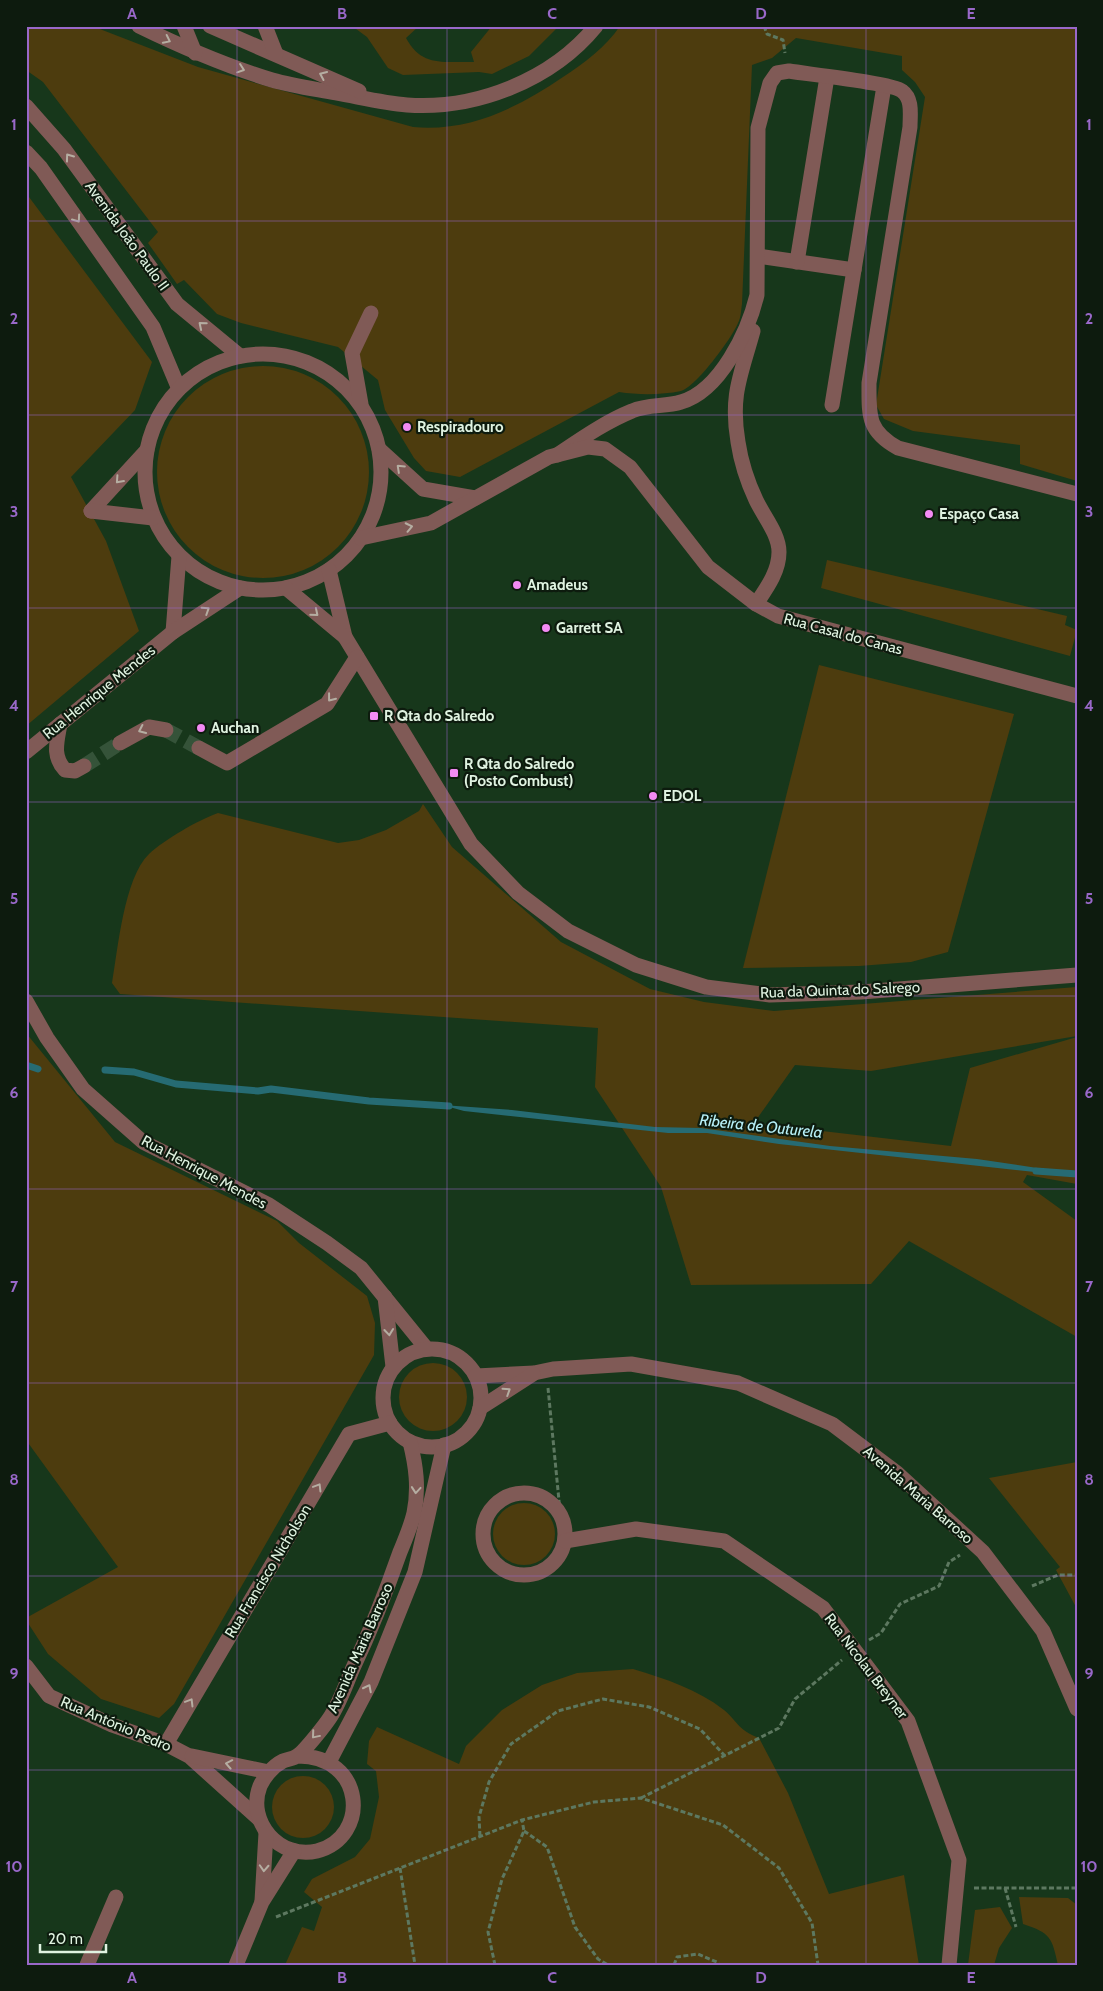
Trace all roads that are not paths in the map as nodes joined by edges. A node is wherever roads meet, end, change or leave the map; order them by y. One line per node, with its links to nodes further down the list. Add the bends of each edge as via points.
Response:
1 (139, 26): 6 (street, one-way to 6)
2 (184, 26): 6 (street)
3 (210, 26): 7 (street)
4 (265, 26): 7 (street)
5 (596, 26): 10 (street, via 554,64 513,87 470,100 424,106)
6 (195, 53): 10 (street, one-way to 10, via 274,80)
7 (276, 54): 10 (street, one-way to 7)
8 (827, 77): 9 (street); 13 (street, via 777,72 770,83 758,128); 14 (street)
9 (884, 86): 15 (street); 25 (street, via 902,90 909,99 911,111 870,383 870,417 874,429 898,448)
10 (383, 102)
11 (26, 106): 18 (street, Avenida João Paulo II, one-way to 11, via 177,304 64,149)
12 (26, 152): 19 (street, Avenida João Paulo II, one-way to 19, via 41,168 153,327)
13 (758, 256): 14 (street); 16 (street)
14 (797, 262): 15 (street)
15 (854, 270): 20 (street)
16 (757, 295): 24 (street, via 751,318 734,352 710,384 695,397 679,403 634,410 596,429); 33 (street, via 756,318 735,392 735,421 746,472 756,501 777,540 779,552 777,567)
17 (371, 313): 21 (street, via 352,353)
18 (240, 356): 19 (street, via 197,374); 21 (street, via 286,356 308,362 347,388)
19 (179, 389): 23 (street, via 164,407 153,428)
20 (832, 404)
21 (361, 406): 22 (street)
22 (379, 449): 26 (street, one-way to 22, via 423,489); 28 (street, via 379,495)
23 (147, 450): 27 (street, via 144,473); 27 (street, one-way to 27, via 91,510)
24 (557, 455): 26 (street, Rua Casal do Canas); 33 (street, Rua Casal do Canas, via 588,447 604,449 618,457 652,494 708,567)
25 (1077, 494)
26 (475, 498): 28 (street, Rua Casal do Canas, one-way to 26, via 431,523)
27 (153, 518): 29 (street)
28 (361, 538): 30 (street, via 347,556)
29 (179, 556): 31 (street, via 197,571); 34 (street)
30 (329, 570): 32 (street); 35 (street, Rua da Quinta do Salrego)
31 (240, 588): 32 (street); 34 (street, Rua Henrique Mendes, one-way to 31)
32 (286, 588): 35 (street, Rua da Quinta do Salrego, one-way to 35)
33 (756, 604): 37 (street, Rua Casal do Canas, via 808,626)
34 (173, 632): 38 (street, Rua Henrique Mendes)
35 (345, 637): 36 (street, Rua da Quinta do Salrego)
36 (357, 657): 41 (street, one-way to 41, via 327,704 227,763); 44 (street, Rua da Quinta do Salrego, via 471,844 518,893 553,921 636,966 706,987 770,995 861,992)
37 (1077, 696)
38 (60, 724): 42 (street, Rua Henrique Mendes); 43 (street, via 56,751 58,762 65,770 75,771)
39 (166, 730): 40 (street, one-way to 40, via 149,727)
40 (120, 743)
41 (199, 748)
42 (26, 752)
43 (84, 766)
44 (1077, 975)
45 (26, 1001): 46 (street, Rua Henrique Mendes, via 83,1089 143,1142 269,1205 294,1221 361,1268)
46 (385, 1297): 47 (street, Rua Henrique Mendes); 48 (street, one-way to 48)
47 (426, 1348): 48 (street, via 410,1354); 50 (street, via 451,1352 466,1362)
48 (393, 1367): 52 (street, via 385,1382 382,1400)
49 (540, 1372): 50 (street, Avenida Maria Barroso); 51 (street, Avenida Maria Barroso, one-way to 49); 57 (street, Avenida Maria Barroso, via 631,1364 738,1383 832,1424 897,1473 983,1552 1043,1631)
50 (476, 1376): 51 (street, via 481,1391)
51 (480, 1408): 54 (street, via 466,1434)
52 (390, 1424): 53 (street); 58 (street, Rua Francisco Nicholson, one-way to 52, via 349,1434)
53 (410, 1442): 54 (street, via 426,1447); 60 (street, Avenida Maria Barroso, one-way to 60, via 417,1472 414,1513 379,1612 331,1716)
54 (444, 1446): 61 (street, Avenida Maria Barroso, one-way to 54, via 371,1682 415,1572)
55 (566, 1541): 55 (street, via 560,1556 550,1567 536,1574 520,1576 493,1562 484,1542 485,1519 506,1497 520,1492 536,1494 550,1500 560,1512); 70 (street, Rua Nicolau Breyner, via 636,1529 724,1541 823,1608 908,1721 959,1860)
56 (26, 1666): 58 (street, Rua António Pedro, via 49,1696 112,1725)
57 (1077, 1709)
58 (166, 1744): 59 (street, Rua António Pedro)
59 (189, 1756): 62 (street, Rua António Pedro, one-way to 59); 63 (street, Rua António Pedro)
60 (297, 1756): 61 (street, via 313,1756); 62 (street, Avenida Maria Barroso)
61 (329, 1762): 65 (street, via 342,1772 350,1786 354,1802 351,1818 344,1833 332,1844 317,1851)
62 (269, 1772): 63 (street, via 260,1786 256,1802)
63 (259, 1818): 64 (street)
64 (266, 1833): 65 (street, via 278,1845); 67 (street, one-way to 67)
65 (294, 1851): 67 (street)
66 (116, 1896): 68 (street)
67 (262, 1902): 69 (street)
68 (87, 1965)
69 (236, 1965)
70 (949, 1965)

